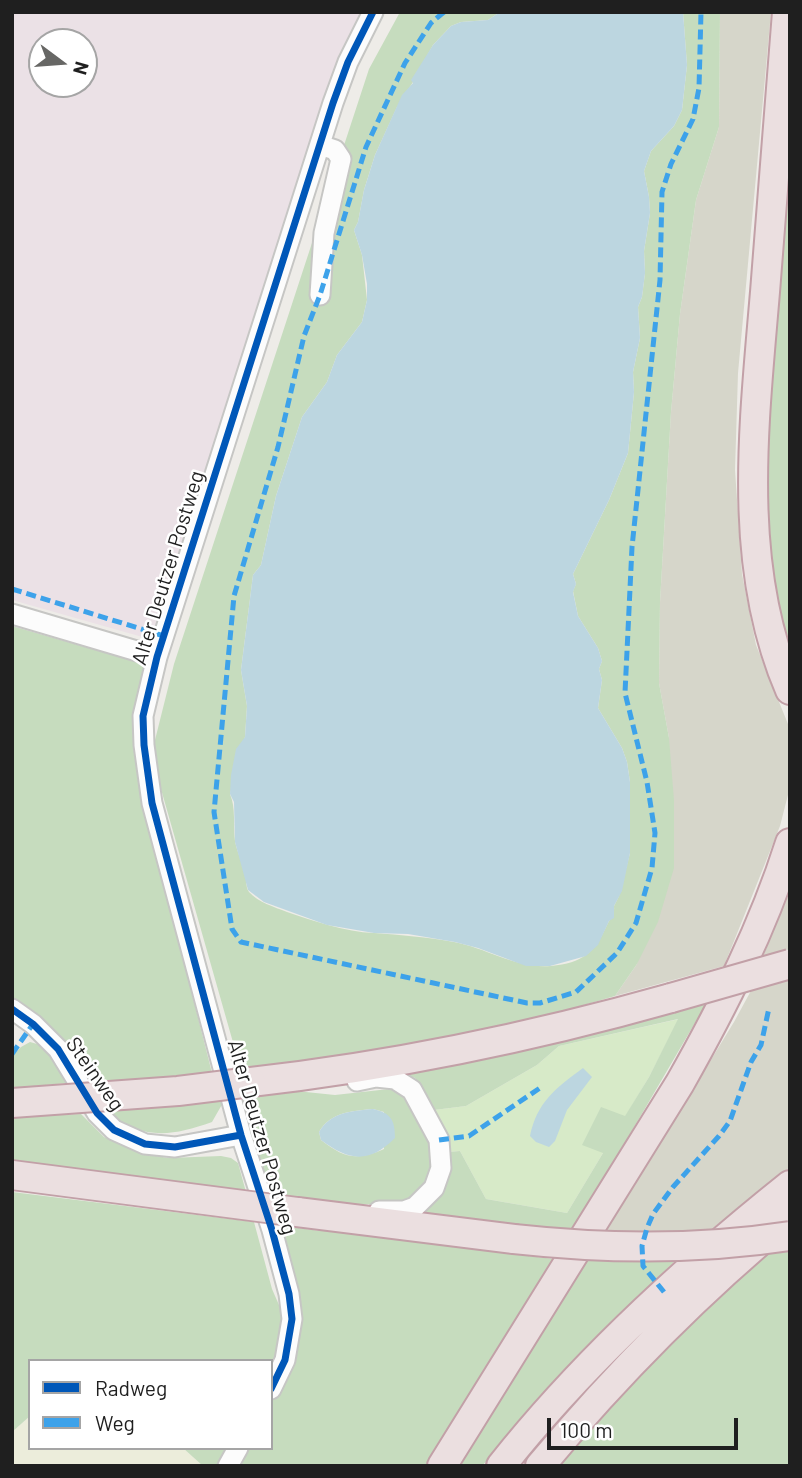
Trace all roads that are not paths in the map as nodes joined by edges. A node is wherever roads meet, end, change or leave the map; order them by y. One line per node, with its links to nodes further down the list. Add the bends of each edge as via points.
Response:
1 (373, 12): 3 (street, Alter Deutzer Postweg, via 348,62)
2 (787, 12): 7 (highway, via 753,474 764,602)
3 (320, 145): 4 (street, via 335,150 341,159 324,233); 6 (street, Alter Deutzer Postweg)
4 (320, 295)
5 (12, 614): 6 (street)
6 (157, 657): 13 (street, Alter Deutzer Postweg, via 143,716 152,803)
7 (790, 690)
8 (790, 843): 22 (highway, via 759,929 710,1030)
9 (790, 964): 11 (highway, bridge, via 519,1038)
10 (12, 1009): 13 (street, Steinweg, via 58,1049 97,1113 114,1130 145,1144 175,1147)
11 (294, 1077): 12 (highway, bridge); 17 (street, via 329,1086 376,1077 395,1079 412,1090 439,1140 441,1168 434,1188 415,1207 356,1210)
12 (12, 1103)
13 (241, 1135): 19 (street, Alter Deutzer Postweg, via 289,1294 292,1319 285,1360)
14 (12, 1175): 17 (highway, bridge)
15 (790, 1185): 23 (highway, via 664,1292)
16 (790, 1216): 24 (highway, via 659,1334)
17 (350, 1217): 18 (highway, bridge, via 596,1247 683,1246)
18 (790, 1236)
19 (273, 1385)
20 (237, 1450): 21 (street)
21 (228, 1466)
22 (442, 1466)
23 (501, 1466)
24 (540, 1466)

